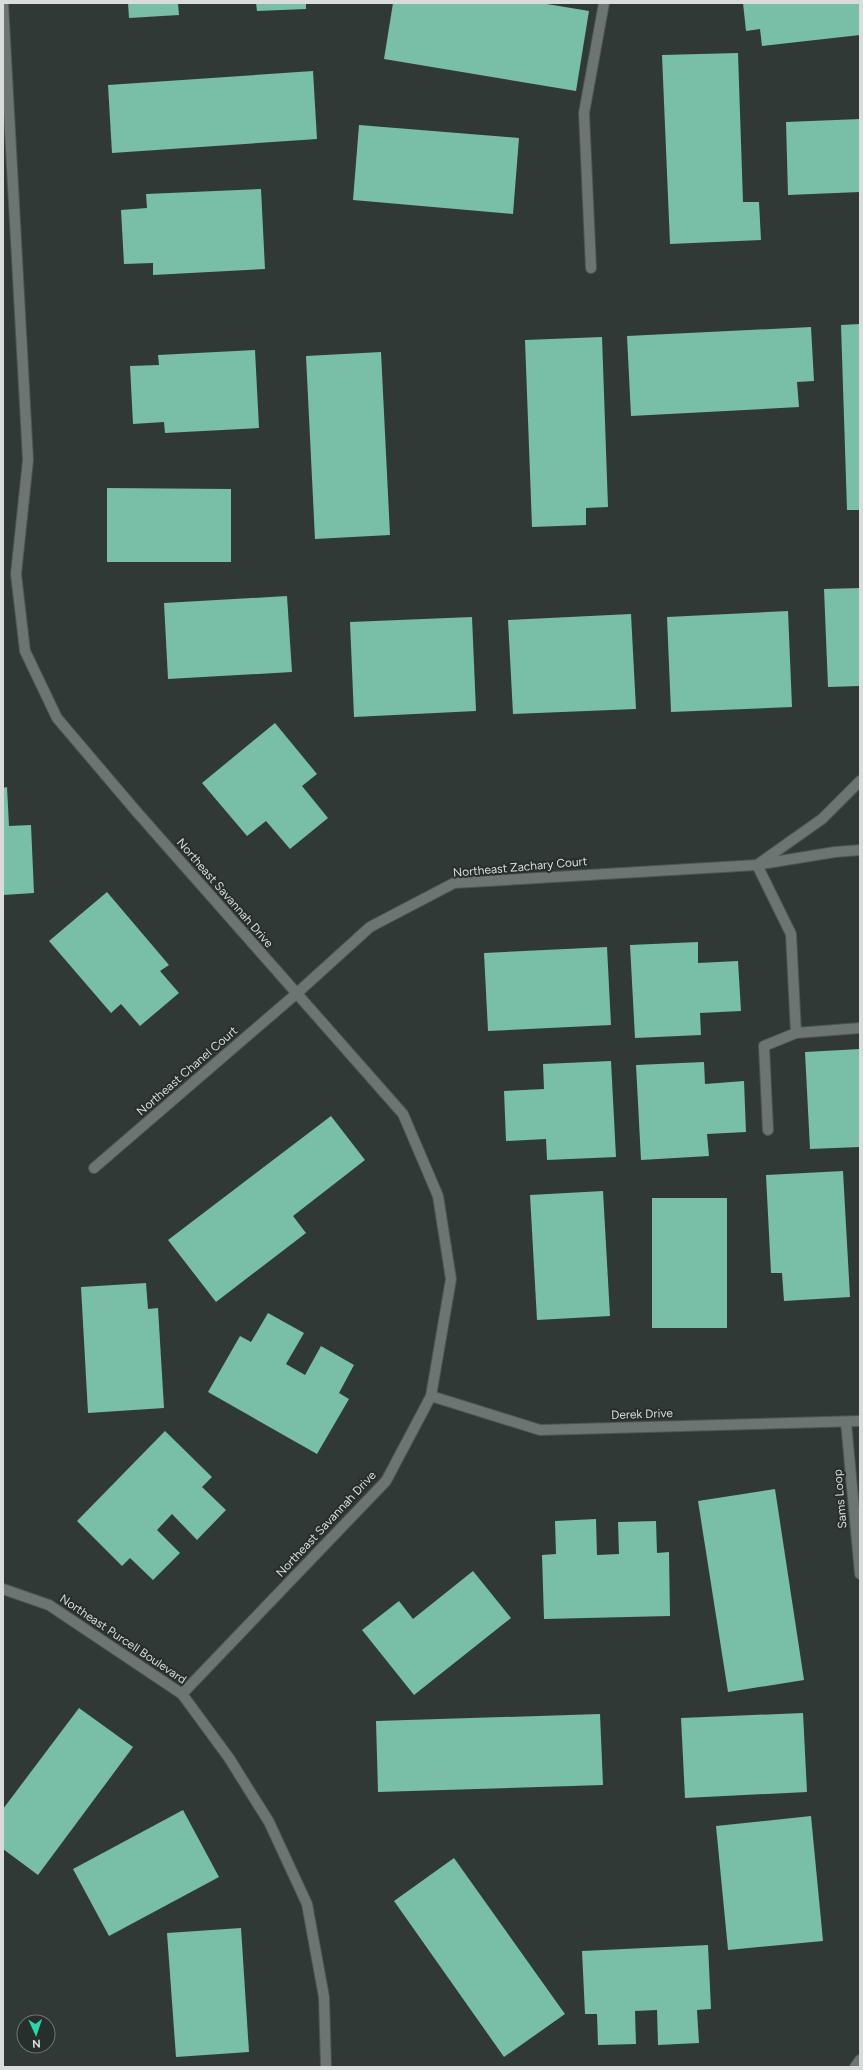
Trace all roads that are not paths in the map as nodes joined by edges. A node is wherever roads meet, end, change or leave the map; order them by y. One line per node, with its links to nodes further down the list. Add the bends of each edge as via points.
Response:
1 (3, 3): 7 (street, Northeast Savannah Drive, via 28,460 16,574 25,651 57,718)
2 (604, 3): 3 (street, via 584,113)
3 (591, 268)
4 (860, 781): 6 (street, via 822,819)
5 (860, 850): 6 (street, Northeast Zachary Court)
6 (757, 865): 7 (street, Northeast Zachary Court, via 454,883 370,927); 9 (street, via 791,934)
7 (296, 994): 11 (street, Northeast Chanel Court); 12 (street, Northeast Savannah Drive, via 403,1114 438,1196 451,1279)
8 (860, 1028): 9 (street)
9 (796, 1033): 10 (street, via 764,1046)
10 (768, 1130)
11 (94, 1168)
12 (431, 1396): 14 (street, Derek Drive, via 540,1430); 17 (street, Northeast Savannah Drive, via 386,1481)
13 (860, 1421): 14 (street, Derek Drive)
14 (846, 1422): 15 (street, Sams Loop)
15 (860, 1574)
16 (3, 1589): 17 (street, Northeast Purcell Boulevard, via 49,1605)
17 (182, 1694): 19 (street, Northeast Purcell Boulevard, via 229,1758 269,1822 307,1904 324,1997)
18 (860, 2060): 20 (street)
19 (326, 2067)
20 (855, 2067)

